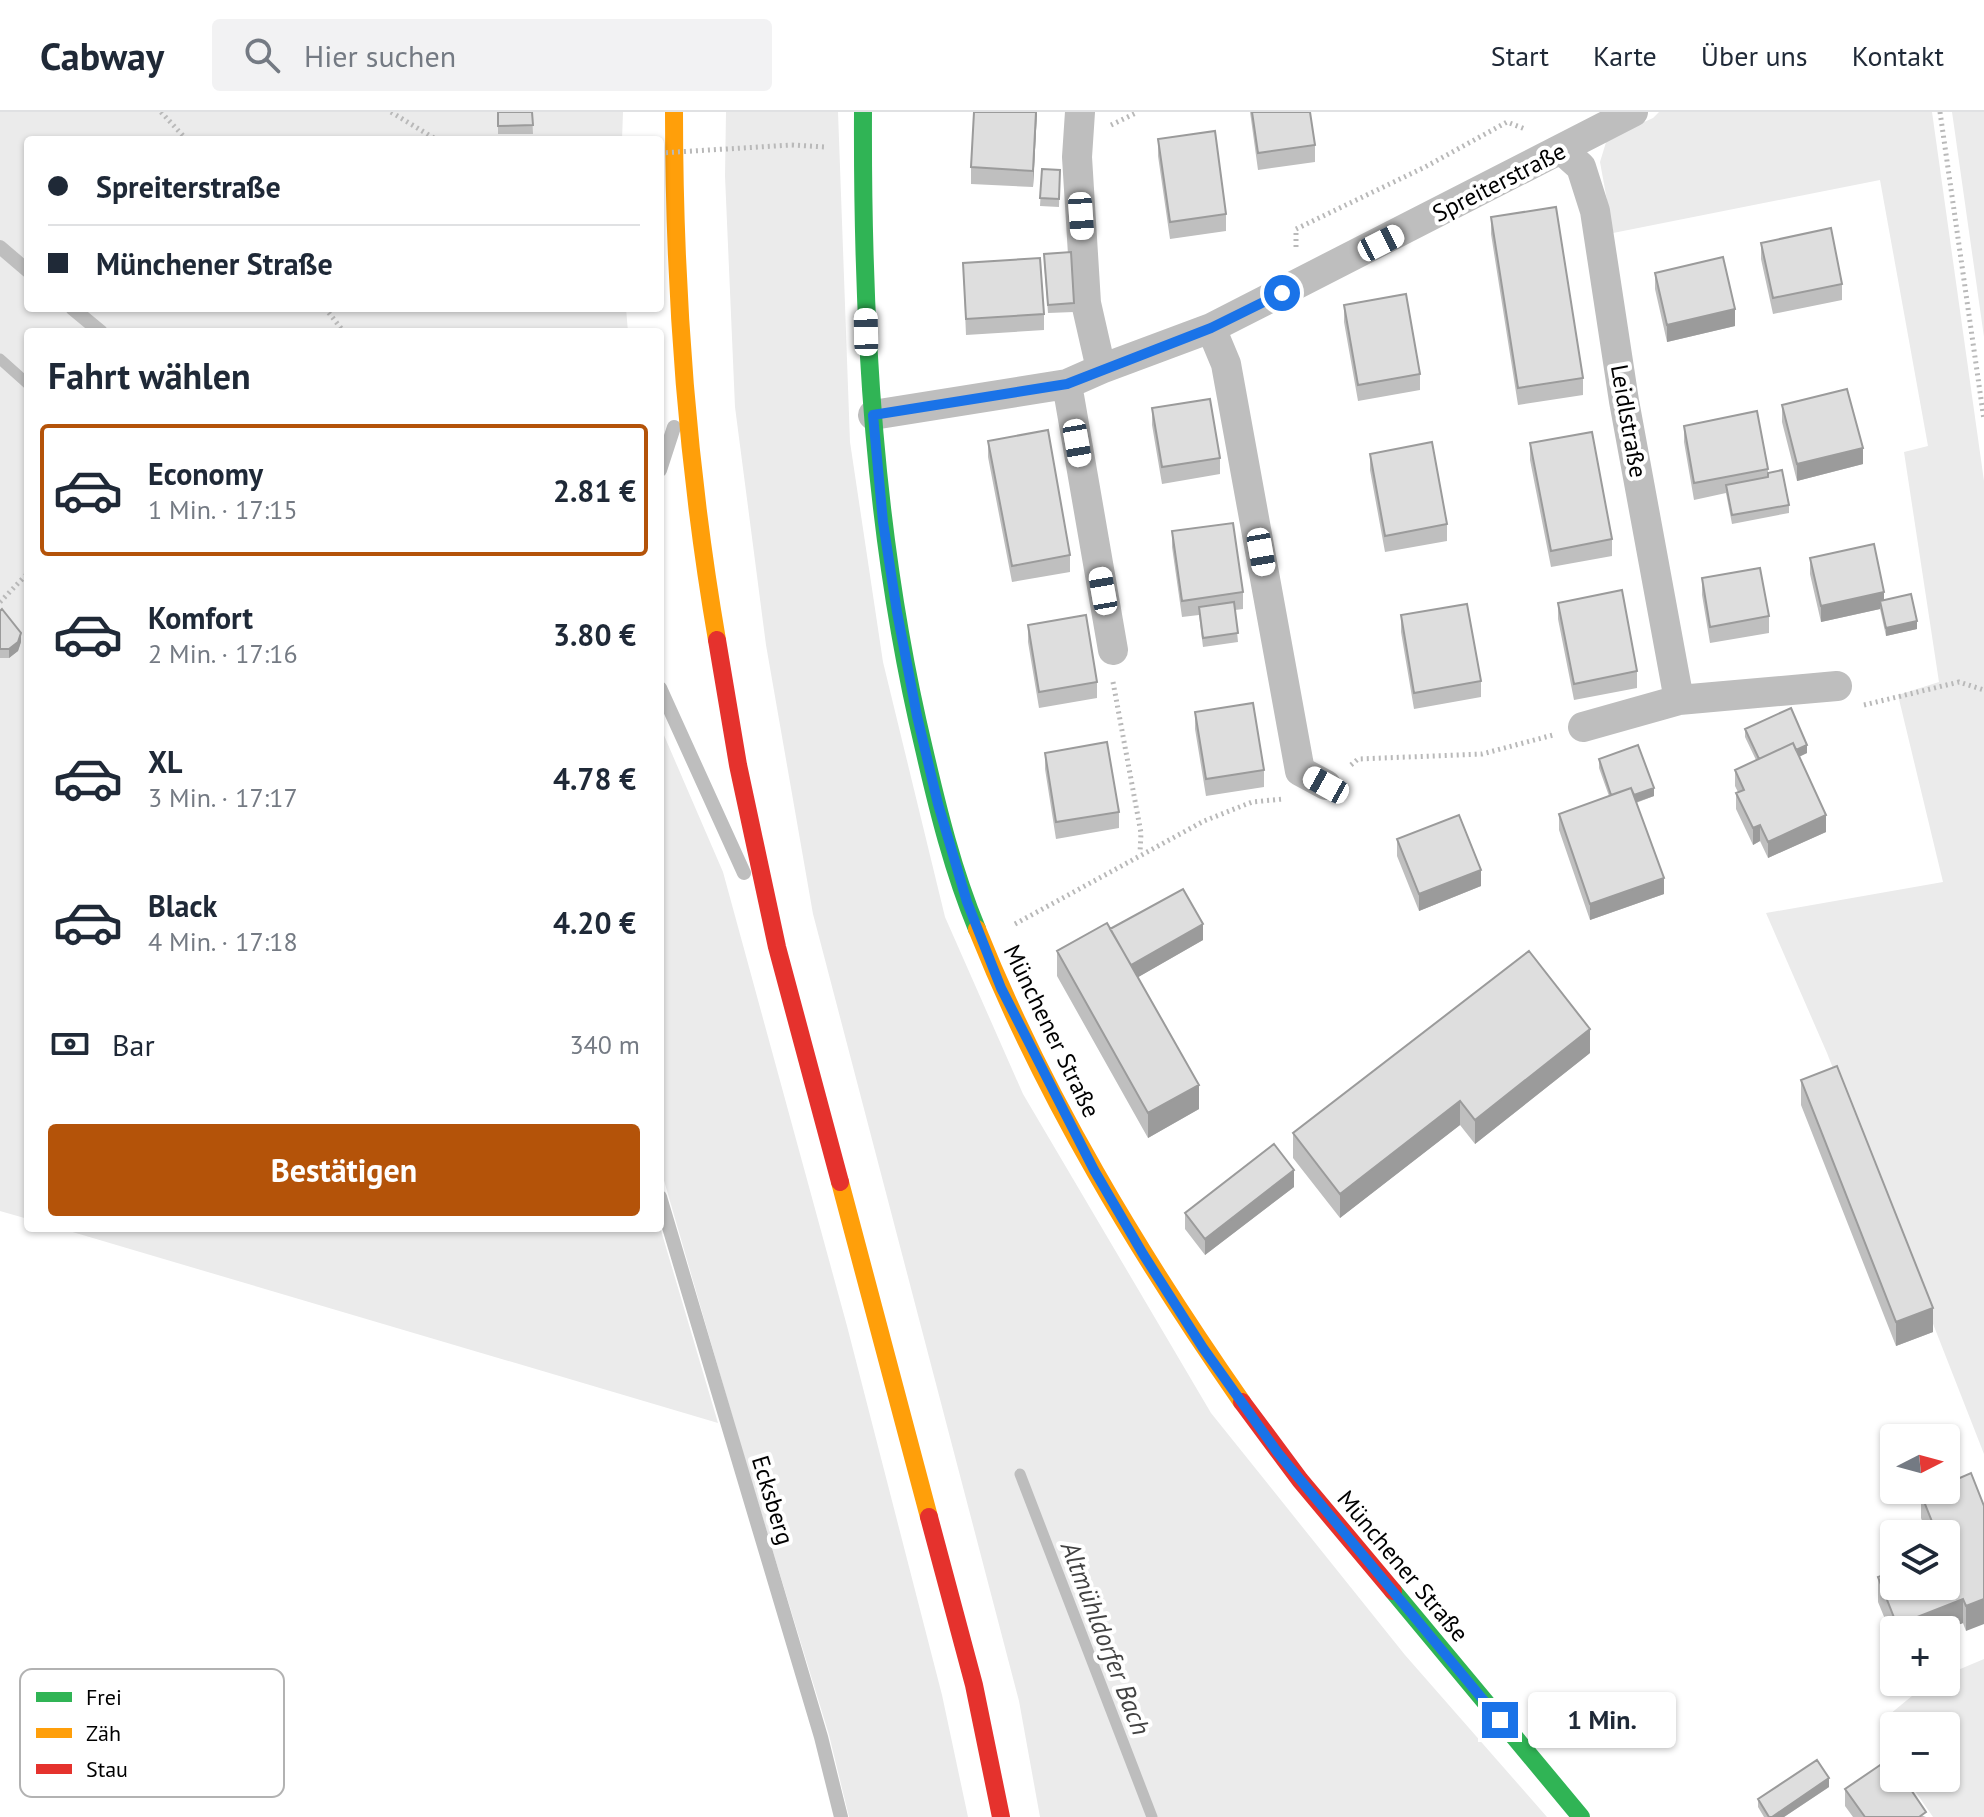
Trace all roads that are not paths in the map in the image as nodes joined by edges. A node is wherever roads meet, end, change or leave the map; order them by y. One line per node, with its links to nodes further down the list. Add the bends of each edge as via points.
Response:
1 (674, 112): 13 (street)
2 (863, 112): 14 (street, Münchener Straße, via 866,332)
3 (1080, 112): 11 (street, via 1077,157 1086,303)
4 (1633, 112): 5 (street, Spreiterstraße)
5 (1562, 150): 10 (street, Spreiterstraße); 19 (street, Leidlstraße, via 1581,167 1595,211)
6 (0, 247): 7 (lane)
7 (24, 268)
8 (77, 312): 9 (lane)
9 (96, 328)
10 (1211, 328): 11 (street, Spreiterstraße); 21 (street, via 1226,364 1300,771)
11 (1101, 369): 12 (street, Spreiterstraße)
12 (1067, 384): 14 (street, Spreiterstraße); 16 (street)
13 (685, 392): 15 (lane); 22 (street, via 700,541 738,765)
14 (873, 415): 26 (street, Münchener Straße, via 885,537 917,716 951,852 1008,1001 1094,1170 1203,1348 1278,1453)
15 (664, 458)
16 (1113, 650)
17 (1837, 686): 19 (street)
18 (664, 697): 22 (lane)
19 (1679, 700): 20 (street)
20 (1583, 727)
21 (1326, 785)
22 (777, 947): 25 (street, via 974,1685)
23 (664, 1210): 24 (lane, Ecksberg)
24 (841, 1817)
25 (1001, 1817)
26 (1581, 1817)

